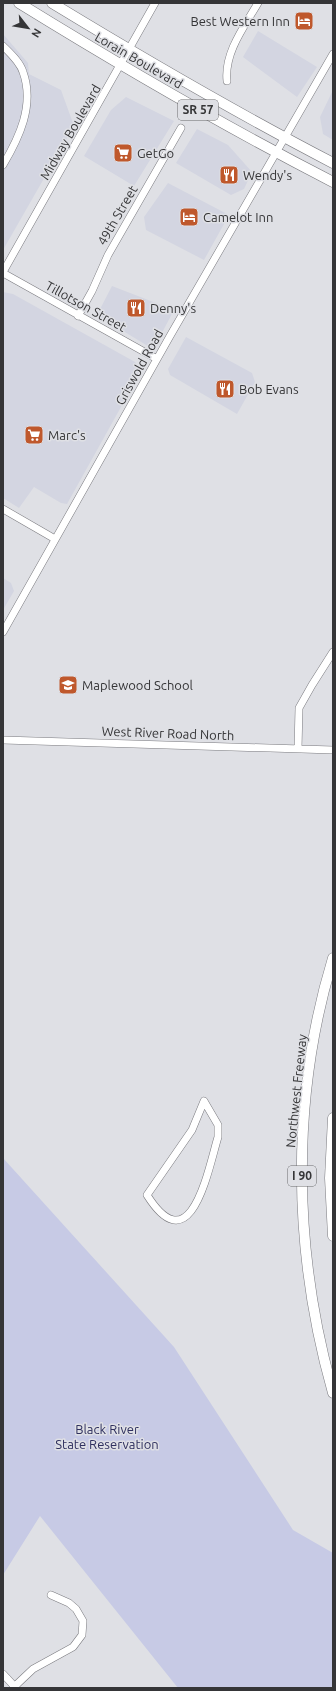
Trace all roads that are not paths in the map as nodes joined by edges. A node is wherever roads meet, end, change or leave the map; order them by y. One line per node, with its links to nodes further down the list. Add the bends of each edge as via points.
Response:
1 (18, 3): 8 (highway, Lorain Boulevard / SR 57)
2 (52, 3): 6 (highway, Lorain Boulevard / SR 57)
3 (155, 3): 6 (street, Midway Boulevard)
4 (258, 3): 9 (street, via 229,56)
5 (3, 46): 14 (street, via 23,71 27,97 19,137)
6 (129, 50): 8 (street, Midway Boulevard); 11 (highway, Lorain Boulevard / SR 57)
7 (333, 54): 11 (street, Griswold Road)
8 (122, 65): 12 (highway, Lorain Boulevard / SR 57); 16 (street, Midway Boulevard)
9 (227, 81)
10 (181, 128): 17 (street, 49th Street, via 108,255)
11 (284, 138): 12 (street, Griswold Road); 13 (highway, Lorain Boulevard / SR 57)
12 (276, 153): 15 (highway, Lorain Boulevard / SR 57); 18 (street, Griswold Road)
13 (333, 163)
14 (3, 165)
15 (333, 182)
16 (3, 273): 17 (street, Tillotson Street)
17 (78, 316): 18 (street, Tillotson Street)
18 (157, 359): 20 (street, Griswold Road)
19 (3, 509): 20 (street)
20 (55, 539): 21 (street, Griswold Road)
21 (3, 632)
22 (333, 652): 24 (street, via 299,708)
23 (3, 740): 24 (street, West River Road North)
24 (298, 749): 25 (street, West River Road North)
25 (333, 750)
26 (333, 958): 30 (highway, Northwest Freeway / I 90, via 310,1061 302,1163 308,1273)
27 (199, 1117): 27 (street, via 204,1101 218,1125 218,1137 195,1208 184,1217 169,1218 159,1212 147,1195)
28 (333, 1118): 29 (highway, I 90, via 330,1178)
29 (333, 1236)
30 (333, 1393)
31 (51, 1595): 33 (street, via 76,1609 82,1618 82,1635 73,1647 33,1669)
32 (3, 1674): 33 (street)
33 (15, 1687)

